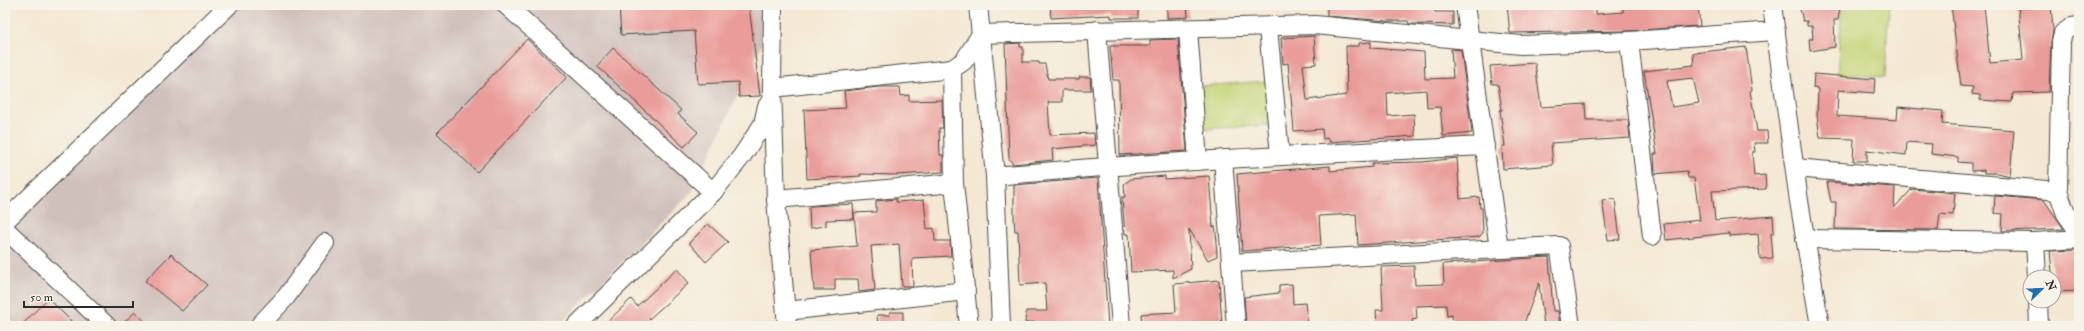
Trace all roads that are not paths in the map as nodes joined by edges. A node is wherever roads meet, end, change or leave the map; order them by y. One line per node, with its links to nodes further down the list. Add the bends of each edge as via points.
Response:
1 (229, 5): 28 (street)
2 (506, 5): 26 (street)
3 (773, 5): 16 (street)
4 (978, 5): 12 (street)
5 (1465, 5): 13 (street)
6 (1772, 5): 11 (street)
7 (2079, 26): 25 (street, via 2063,33 2061,41)
8 (1268, 28): 9 (street); 13 (street, via 1315,25); 18 (street)
9 (1188, 29): 10 (street); 20 (street)
10 (1098, 30): 12 (street); 21 (street)
11 (1776, 31): 14 (street); 22 (street)
12 (981, 34): 15 (street, via 964,61); 23 (street)
13 (1470, 40): 14 (street, via 1522,45); 17 (street)
14 (1629, 41): 31 (street)
15 (952, 69): 16 (street); 24 (street)
16 (772, 88): 26 (street, via 763,124 742,156); 27 (street)
17 (1485, 146): 18 (street); 36 (street)
18 (1280, 155): 19 (street)
19 (1223, 159): 20 (street); 37 (street)
20 (1198, 160): 21 (street)
21 (1108, 166): 23 (street); 47 (street)
22 (1795, 168): 25 (street); 32 (street)
23 (995, 176): 46 (street)
24 (954, 183): 27 (street); 39 (street)
25 (2058, 190): 30 (street, via 2066,214)
26 (713, 192): 44 (street)
27 (776, 199): 41 (street)
28 (5, 221)
29 (5, 229): 42 (street)
30 (2079, 232)
31 (1652, 236)
32 (1805, 239): 34 (street); 50 (street)
33 (2079, 239): 34 (street)
34 (2035, 242): 38 (street)
35 (326, 243): 43 (street, via 286,297)
36 (1499, 249): 37 (street); 49 (street, via 1559,246)
37 (1231, 263): 48 (street)
38 (2037, 269)
39 (966, 291): 41 (street); 45 (street)
40 (2038, 309): 51 (street)
41 (786, 318)
42 (106, 326)
43 (259, 326)
44 (576, 326)
45 (969, 326)
46 (1001, 326)
47 (1121, 326)
48 (1236, 326)
49 (1571, 326)
50 (1820, 326)
51 (2039, 326)

